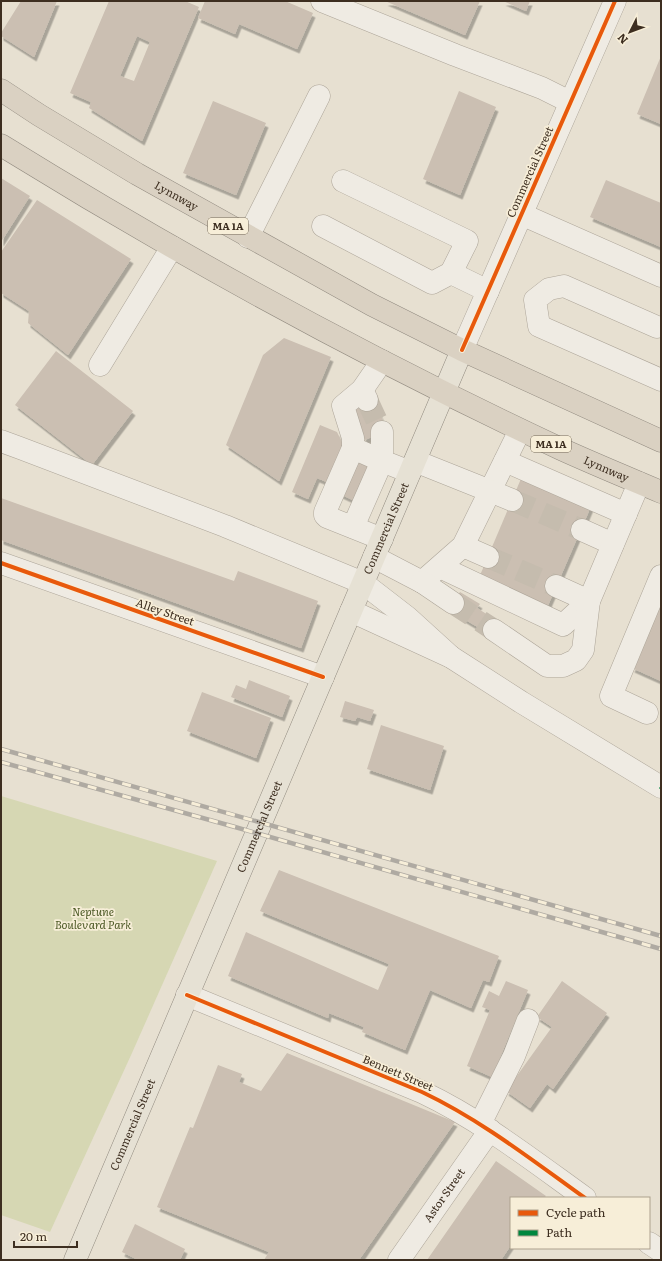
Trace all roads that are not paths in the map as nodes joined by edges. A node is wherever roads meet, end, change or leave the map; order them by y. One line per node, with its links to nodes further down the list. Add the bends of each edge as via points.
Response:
1 (322, 1): 5 (street, via 542,88)
2 (615, 1): 5 (street, Commercial Street)
3 (1, 90): 10 (highway, Lynnway / MA 1A, via 104,155)
4 (319, 96): 10 (street)
5 (570, 102): 8 (street, Commercial Street)
6 (1, 145): 11 (highway, Lynnway / MA 1A)
7 (343, 181): 12 (street, via 467,241)
8 (522, 214): 13 (street); 14 (street, Commercial Street)
9 (323, 226): 12 (street, via 432,283)
10 (248, 237): 16 (highway, Lynnway / MA 1A, via 379,309)
11 (172, 247): 17 (highway, Lynnway / MA 1A, via 276,306); 18 (street)
12 (451, 273): 14 (street)
13 (661, 276)
14 (488, 291): 16 (street, Commercial Street)
15 (657, 327): 19 (street, via 564,286 549,289 535,300 539,326)
16 (462, 350): 20 (main road); 24 (highway, Lynnway / MA 1A)
17 (382, 361): 20 (highway, Lynnway / MA 1A); 25 (street, via 365,395 343,406 353,438)
18 (100, 365)
19 (661, 380)
20 (444, 392): 21 (highway, Lynnway / MA 1A); 28 (main road, Commercial Street)
21 (520, 430): 27 (street); 29 (highway, Lynnway / MA 1A)
22 (382, 432): 26 (street)
23 (1, 441): 44 (street, via 225,526)
24 (661, 441)
25 (353, 448): 26 (street); 34 (street, via 325,515)
26 (382, 461): 28 (street); 34 (street)
27 (505, 461): 30 (street); 33 (street)
28 (413, 466): 30 (street); 38 (main road, Commercial Street)
29 (639, 483): 31 (highway, Lynnway / MA 1A); 33 (street)
30 (490, 491): 32 (street); 37 (street)
31 (661, 492)
32 (512, 500)
33 (626, 514): 36 (street)
34 (353, 527): 38 (street)
35 (582, 530): 36 (street)
36 (613, 544): 46 (street)
37 (463, 546): 39 (street); 41 (street)
38 (378, 548): 43 (street); 44 (main road, Commercial Street)
39 (488, 557)
40 (1, 563): 51 (street, Alley Street)
41 (440, 567): 43 (street); 46 (street, via 563,624)
42 (661, 576): 52 (street, via 612,696)
43 (422, 582): 47 (street)
44 (363, 583): 48 (main road, Commercial Street); 50 (street, via 407,617)
45 (556, 586): 46 (street)
46 (589, 601): 49 (street, via 583,650 576,660 563,666 547,666)
47 (453, 603)
48 (351, 611): 50 (street); 51 (main road, Commercial Street)
49 (494, 630)
50 (451, 657): 53 (street)
51 (323, 677): 54 (main road, Commercial Street)
52 (648, 713)
53 (661, 787)
54 (187, 995): 56 (street, Bennett Street, via 422,1092); 60 (main road, Commercial Street)
55 (528, 1020): 56 (street, Astor Street)
56 (485, 1127): 57 (street, Bennett Street); 61 (street, Astor Street)
57 (585, 1197)
58 (650, 1244): 59 (street)
59 (661, 1251)
60 (75, 1260)
61 (399, 1260)

